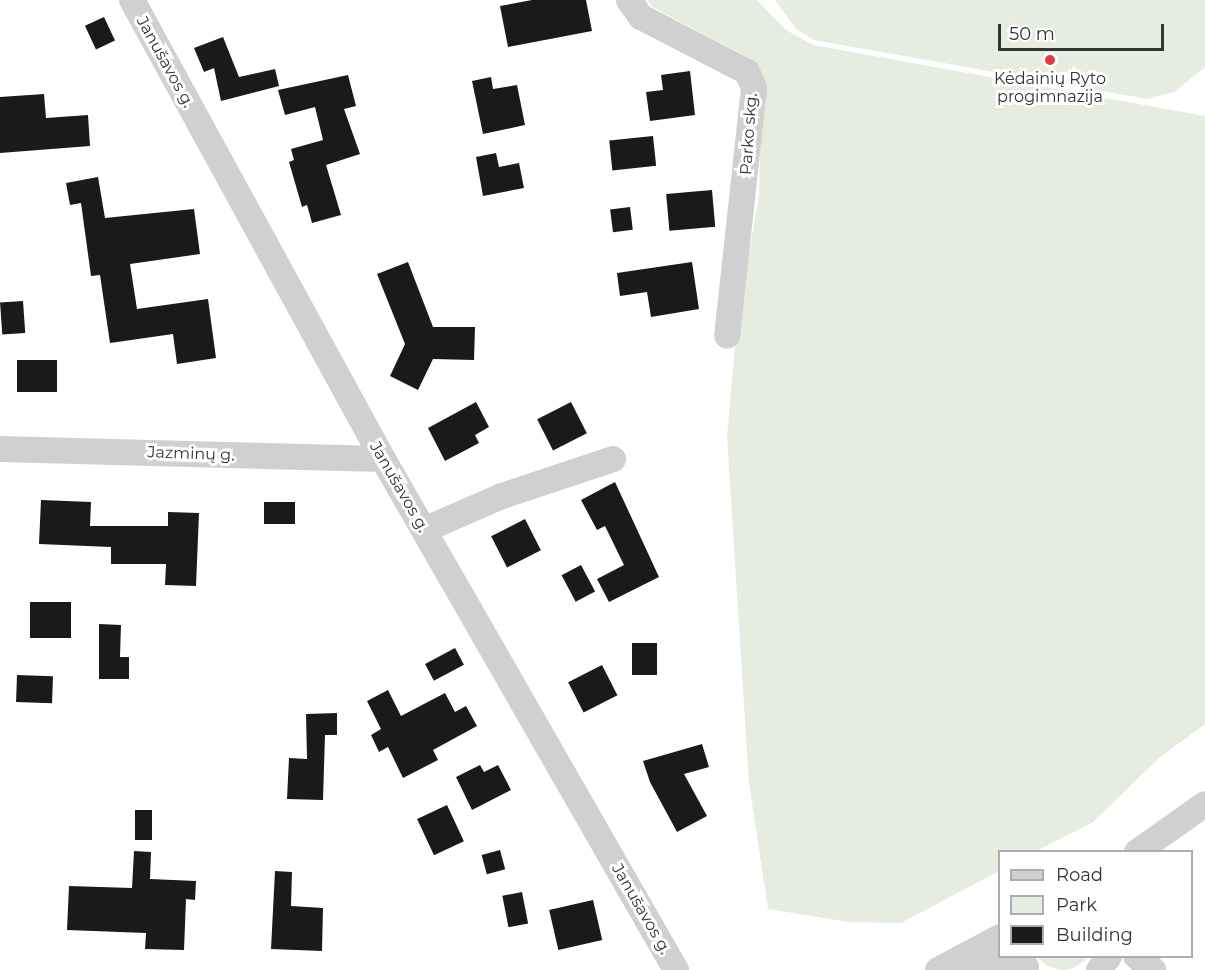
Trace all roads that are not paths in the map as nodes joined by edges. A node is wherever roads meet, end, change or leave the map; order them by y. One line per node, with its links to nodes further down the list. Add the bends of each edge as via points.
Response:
1 (132, 0): 5 (street, Janušavos g.)
2 (630, 0): 3 (street, Parko skg., via 642,17 747,72 754,88)
3 (727, 336)
4 (0, 449): 5 (street, Jazminų g.)
5 (383, 459): 7 (street, Janušavos g.)
6 (613, 459): 7 (street, via 502,496)
7 (424, 530): 14 (street, Janušavos g.)
8 (1205, 804): 9 (street)
9 (1144, 849)
10 (998, 938): 15 (street)
11 (1108, 958): 17 (street)
12 (1137, 958): 18 (street)
13 (1025, 965): 16 (street)
14 (676, 970)
15 (938, 970)
16 (965, 970)
17 (1099, 970)
18 (1153, 970)

